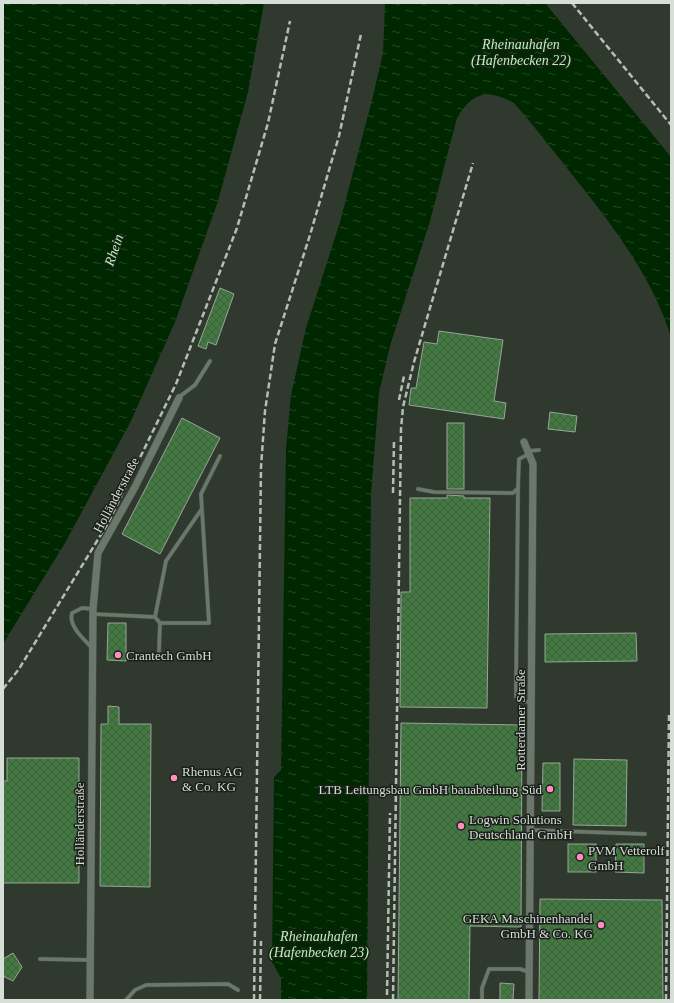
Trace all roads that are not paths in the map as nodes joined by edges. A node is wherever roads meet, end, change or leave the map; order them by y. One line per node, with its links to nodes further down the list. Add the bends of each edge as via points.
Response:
1 (210, 361): 2 (lane, via 195,385)
2 (179, 398): 10 (street, Holländerstraße, via 135,487 98,553)
3 (524, 442): 5 (street, Rotterdamer Straße)
4 (539, 450): 5 (lane)
5 (528, 453): 7 (lane, via 518,462); 15 (street, Rotterdamer Straße, via 533,464)
6 (220, 456): 9 (lane, via 201,494)
7 (518, 488): 8 (lane, via 513,493 434,492); 15 (lane, via 516,697 521,701)
8 (418, 489)
9 (201, 510): 11 (lane, via 166,561); 12 (lane, via 209,624)
10 (93, 611): 11 (lane); 13 (street, Holländerstraße); 13 (lane, via 82,608 70,617 72,624)
11 (155, 617): 12 (lane)
12 (160, 623): 14 (lane)
13 (92, 648): 19 (street, Holländerstraße)
14 (159, 651)
15 (532, 702): 16 (street, Rotterdamer Straße)
16 (531, 830): 17 (lane); 20 (street, Rotterdamer Straße)
17 (645, 834)
18 (40, 959): 19 (lane)
19 (90, 960): 22 (street, Holländerstraße)
20 (529, 972): 24 (lane, via 520,969 489,969 482,988); 25 (street, Rotterdamer Straße)
21 (238, 990): 23 (lane, via 228,984 146,985 135,990)
22 (90, 1000)
23 (126, 1000)
24 (482, 1000)
25 (529, 1000)

